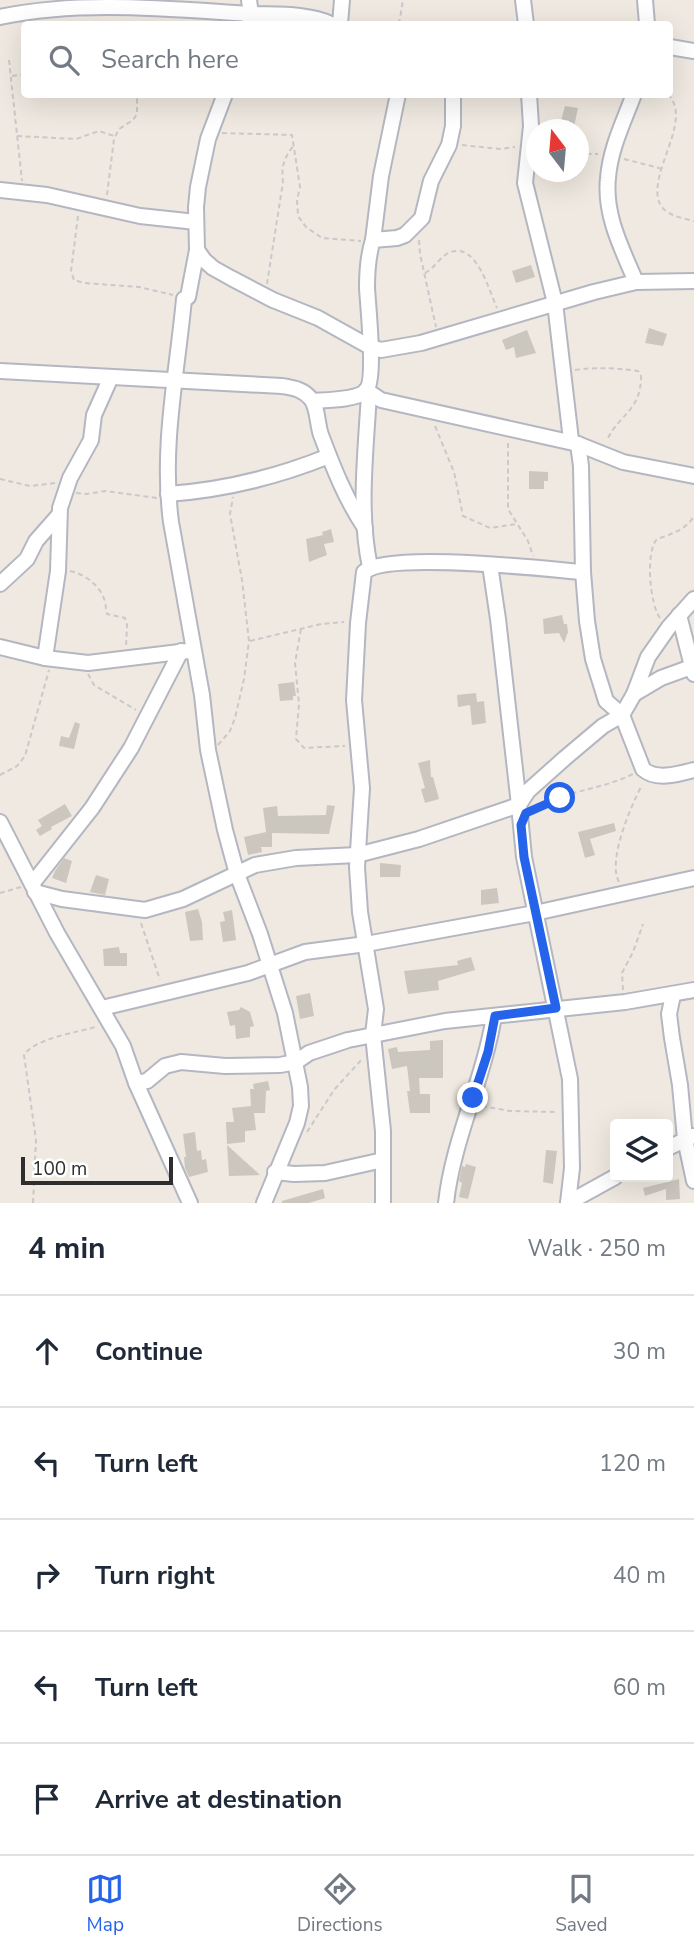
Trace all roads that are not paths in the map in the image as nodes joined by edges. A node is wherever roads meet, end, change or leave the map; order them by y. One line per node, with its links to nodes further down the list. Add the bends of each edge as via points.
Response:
1 (342, 0): 7 (street)
2 (523, 0): 8 (street)
3 (649, 3): 9 (street)
4 (250, 13): 5 (street, via 74,5); 6 (street)
5 (0, 17)
6 (315, 21)
7 (340, 21)
8 (526, 21)
9 (647, 21)
10 (673, 48): 11 (street)
11 (694, 51)
12 (224, 98): 18 (street, via 198,187)
13 (397, 98): 19 (street)
14 (453, 98): 19 (street, via 453,126 446,153 431,181 420,222 397,238)
15 (529, 98): 23 (street, via 525,183)
16 (634, 98): 22 (street, via 608,177 609,208)
17 (0, 190): 18 (street)
18 (196, 222): 20 (street)
19 (373, 242): 24 (street, via 367,286)
20 (197, 250): 24 (street, via 213,268); 27 (street, via 184,299)
21 (694, 281): 22 (street)
22 (636, 282): 23 (street)
23 (555, 303): 24 (street, via 397,348); 30 (street)
24 (370, 347): 28 (street)
25 (0, 371): 26 (street)
26 (111, 377): 27 (street); 34 (street, via 94,415 91,440 66,488)
27 (174, 379): 29 (street, via 293,388); 33 (street)
28 (368, 392): 29 (street); 30 (street, via 381,400); 35 (street)
29 (313, 401): 31 (street)
30 (575, 442): 32 (street, via 623,463); 38 (street, via 581,466)
31 (328, 456): 33 (street, via 273,477); 35 (street)
32 (694, 476)
33 (169, 496): 43 (street)
34 (58, 516): 39 (street, via 27,559); 44 (street)
35 (365, 528): 37 (street)
36 (489, 565): 37 (street, via 404,563); 38 (street); 49 (street)
37 (370, 568): 51 (street, via 364,572 354,700 362,788)
38 (583, 572): 47 (street, via 599,684 606,701)
39 (0, 584)
40 (694, 599): 41 (street)
41 (674, 621): 45 (street); 46 (street, via 648,657)
42 (0, 647): 44 (street)
43 (187, 651): 44 (street, via 85,663); 52 (street, via 202,695 208,750); 54 (street, via 131,748)
44 (49, 658)
45 (693, 669): 46 (street, via 661,678)
46 (634, 694): 47 (street)
47 (622, 715): 48 (street, via 646,772); 49 (street, via 565,758)
48 (694, 771)
49 (519, 805): 51 (street); 55 (street)
50 (0, 822): 54 (street)
51 (357, 855): 52 (street, via 272,862); 56 (street)
52 (237, 874): 54 (street, via 183,899 138,910 62,899); 57 (street)
53 (694, 878): 55 (street)
54 (33, 888): 61 (street)
55 (535, 913): 56 (street); 60 (street)
56 (366, 944): 57 (street, via 315,950); 63 (street, via 376,1009)
57 (270, 963): 61 (street, via 248,973); 64 (street)
58 (694, 990): 59 (street)
59 (673, 995): 60 (street); 66 (street, via 670,1024)
60 (556, 1008): 62 (street); 76 (street, via 572,1112)
61 (102, 1009): 65 (street, via 123,1046)
62 (495, 1016): 63 (street, via 445,1021); 75 (street)
63 (374, 1040): 64 (street, via 325,1047); 68 (street)
64 (296, 1062): 65 (street, via 225,1066 181,1062 165,1066 147,1082); 69 (street, via 302,1106)
65 (136, 1083): 72 (street)
66 (689, 1137): 67 (street); 71 (street)
67 (673, 1145)
68 (383, 1160): 69 (street, via 325,1173); 74 (street)
69 (275, 1172): 73 (street)
70 (610, 1180): 76 (street)
71 (694, 1181)
72 (190, 1203)
73 (264, 1203)
74 (383, 1203)
75 (446, 1203)
76 (568, 1203)

